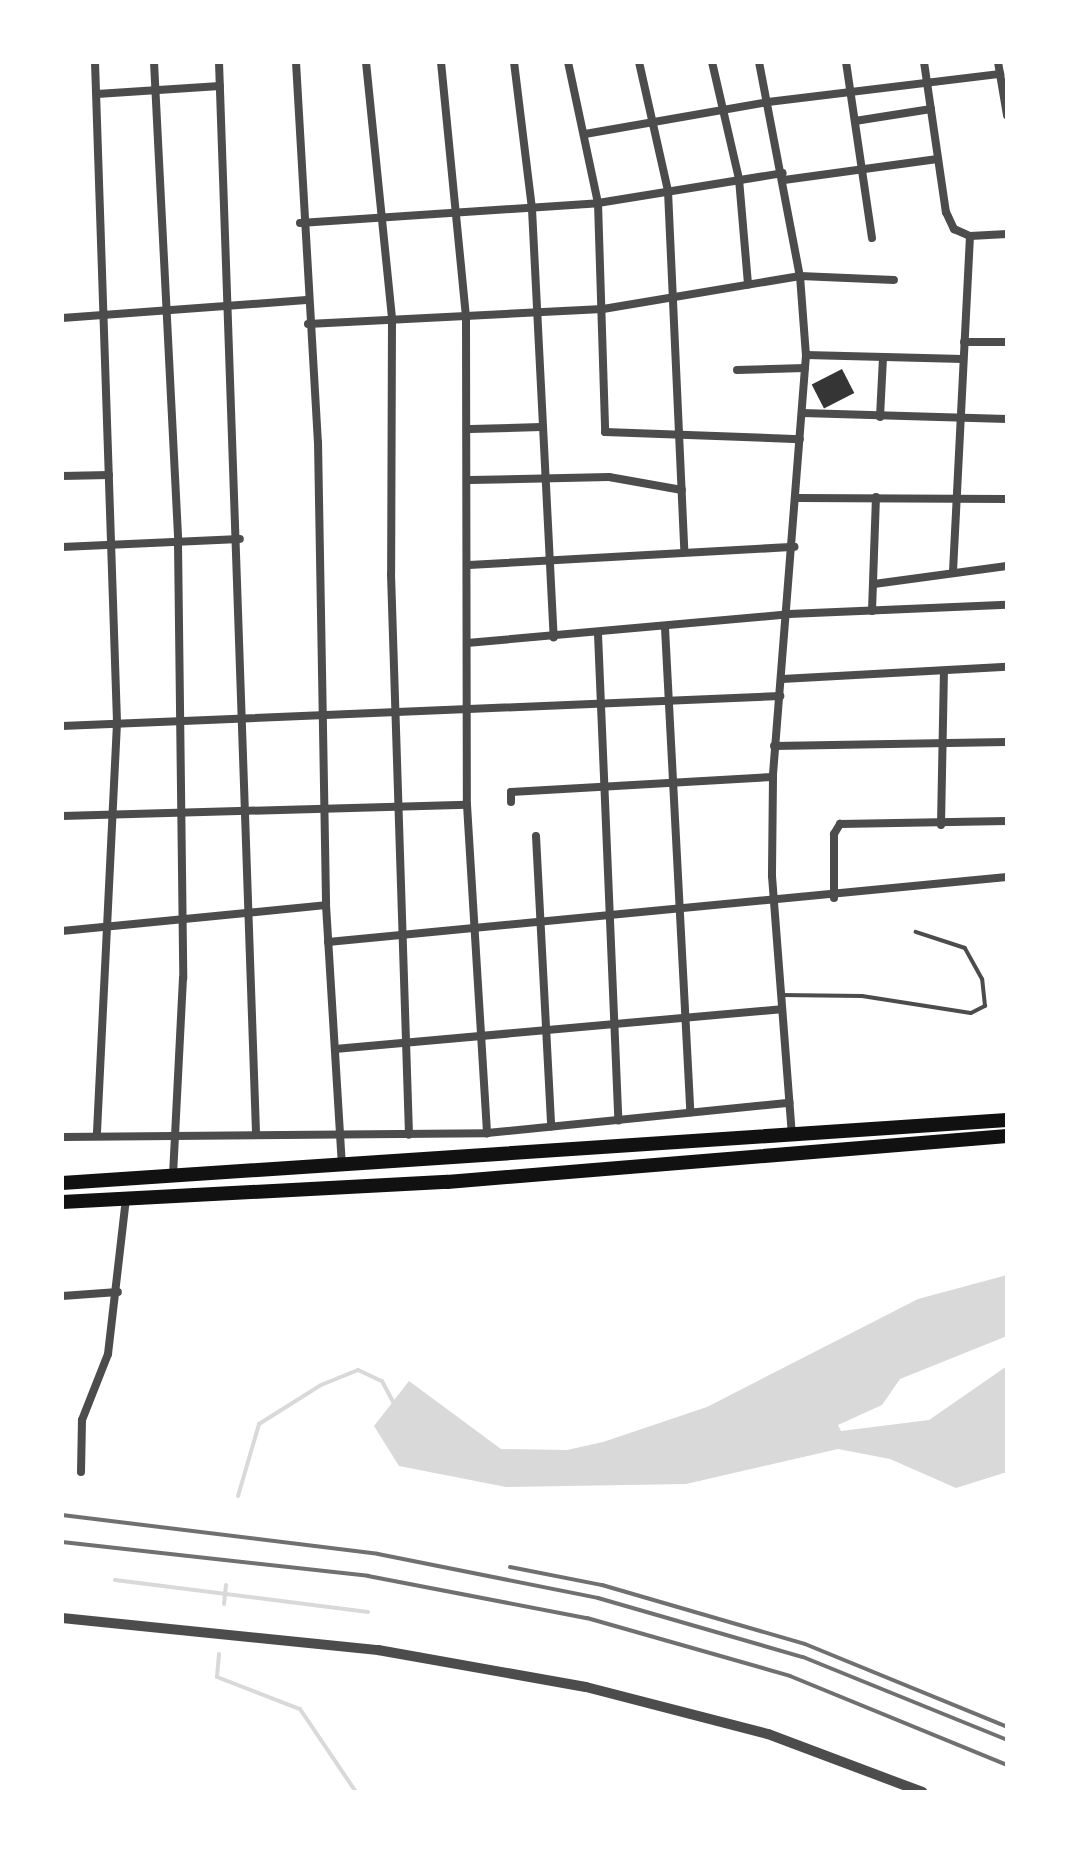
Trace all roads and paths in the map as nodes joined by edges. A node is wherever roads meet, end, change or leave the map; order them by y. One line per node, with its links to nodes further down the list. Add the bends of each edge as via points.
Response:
1 (95, 62): 20 (street)
2 (154, 62): 18 (street)
3 (219, 62): 17 (street)
4 (296, 62): 37 (street)
5 (366, 62): 36 (street)
6 (441, 62): 35 (street)
7 (514, 62): 34 (street)
8 (568, 62): 27 (street)
9 (639, 62): 26 (street)
10 (712, 62): 22 (street)
11 (759, 62): 21 (street)
12 (846, 62): 19 (street)
13 (924, 62): 16 (street)
14 (998, 62): 15 (street)
15 (1000, 74): 16 (street); 24 (street)
16 (928, 80): 19 (street); 23 (street)
17 (220, 86): 18 (street); 46 (street)
18 (156, 90): 20 (street); 49 (street)
19 (851, 91): 21 (street); 25 (street)
20 (97, 94): 50 (street)
21 (768, 102): 22 (street); 30 (street)
22 (724, 109): 26 (street); 31 (street)
23 (931, 109): 25 (street); 28 (street)
24 (1007, 115)
25 (855, 121): 29 (street)
26 (654, 122): 27 (street); 32 (street)
27 (585, 134): 33 (street)
28 (938, 159): 29 (street); 39 (street, via 950,223)
29 (862, 169): 30 (street); 40 (street)
30 (784, 176): 31 (street); 41 (street)
31 (739, 179): 32 (street); 43 (street)
32 (668, 191): 33 (street); 44 (street)
33 (598, 203): 34 (street); 47 (street)
34 (532, 209): 35 (street); 48 (street)
35 (453, 212): 36 (street); 52 (street)
36 (381, 215): 37 (street); 53 (street)
37 (300, 223): 45 (street)
38 (1007, 234): 39 (street)
39 (970, 236): 55 (street)
40 (872, 238)
41 (800, 276): 42 (street); 43 (street); 57 (street)
42 (894, 280)
43 (748, 285): 44 (street)
44 (672, 297): 47 (street); 68 (street)
45 (306, 300): 46 (street); 54 (street)
46 (227, 309): 49 (street); 79 (street)
47 (603, 309): 48 (street); 68 (street, via 605,432)
48 (539, 313): 52 (street); 66 (street)
49 (168, 314): 50 (street); 80 (street)
50 (106, 317): 51 (street); 70 (street)
51 (62, 318)
52 (466, 319): 53 (street); 67 (street)
53 (392, 320): 54 (street); 104 (street)
54 (308, 324): 105 (street)
55 (964, 342): 56 (street); 59 (street)
56 (1007, 342)
57 (806, 355): 58 (street); 60 (street)
58 (883, 357): 59 (street); 63 (street)
59 (963, 359): 64 (street)
60 (805, 368): 61 (street); 62 (street)
61 (737, 370)
62 (802, 413): 63 (street); 69 (street)
63 (880, 417): 64 (street)
64 (962, 419): 65 (street); 77 (street)
65 (1007, 419)
66 (541, 427): 67 (street); 72 (street)
67 (470, 429): 73 (street)
68 (680, 439): 69 (street); 74 (street)
69 (800, 439): 76 (street)
70 (109, 475): 71 (street); 82 (street)
71 (62, 476)
72 (542, 479): 73 (street); 74 (street, via 626,477); 85 (street)
73 (470, 480): 86 (street)
74 (682, 490): 84 (street)
75 (876, 497): 76 (street); 77 (street); 89 (street)
76 (798, 498): 83 (street)
77 (956, 498): 78 (street); 88 (street)
78 (1007, 499)
79 (240, 539): 80 (street); 106 (street)
80 (178, 543): 82 (street); 107 (street)
81 (62, 547): 82 (street)
82 (110, 547): 108 (street)
83 (795, 547): 84 (street); 92 (street)
84 (684, 549): 85 (street)
85 (548, 559): 86 (street); 95 (street)
86 (469, 565): 96 (street)
87 (1007, 566): 88 (street)
88 (953, 572): 89 (street)
89 (874, 584): 91 (street)
90 (1007, 605): 91 (street)
91 (872, 611): 92 (street)
92 (789, 614): 93 (street); 99 (street)
93 (665, 628): 94 (street); 101 (street)
94 (598, 634): 95 (street); 102 (street)
95 (554, 637): 96 (street)
96 (467, 643): 103 (street)
97 (1007, 667): 98 (street)
98 (944, 673): 99 (street); 112 (street)
99 (782, 679): 100 (street)
100 (780, 696): 101 (street); 111 (street)
101 (669, 701): 102 (street); 114 (street)
102 (600, 703): 103 (street); 115 (street)
103 (466, 709): 104 (street); 117 (street)
104 (397, 712): 105 (street); 118 (street)
105 (325, 715): 106 (street); 119 (street)
106 (245, 718): 107 (street); 121 (street)
107 (180, 721): 108 (street); 120 (street)
108 (117, 723): 109 (street); 123 (street)
109 (62, 726)
110 (1007, 742): 112 (street)
111 (774, 746): 112 (street); 113 (street)
112 (942, 747): 125 (street)
113 (773, 777): 114 (street); 129 (street)
114 (673, 784): 115 (street); 132 (street)
115 (602, 789): 116 (street, via 511,792); 133 (street)
116 (511, 802)
117 (467, 805): 118 (street); 137 (street)
118 (398, 808): 119 (street); 140 (street)
119 (325, 810): 121 (street); 130 (street)
120 (182, 812): 121 (street); 123 (street); 134 (street)
121 (248, 812): 131 (street)
122 (62, 816): 123 (street)
123 (116, 817): 136 (street)
124 (1007, 821): 125 (street)
125 (941, 825): 128 (street, via 840,824 834,834)
126 (536, 836): 135 (street)
127 (1007, 877): 128 (street)
128 (834, 898): 129 (street)
129 (774, 903): 132 (street); 142 (street)
130 (326, 905): 131 (street); 141 (street)
131 (251, 910): 134 (street); 155 (street)
132 (680, 913): 133 (street); 144 (street)
133 (609, 918): 135 (street); 145 (street)
134 (181, 920): 136 (street); 156 (street)
135 (538, 923): 137 (street); 146 (street)
136 (111, 926): 138 (street); 161 (street)
137 (474, 927): 140 (street); 147 (street)
138 (62, 931)
139 (916, 932): 142 (lane, via 965,948 982,979 985,1006 971,1013 862,996)
140 (402, 935): 141 (street); 148 (street)
141 (328, 942): 149 (street)
142 (781, 995): 143 (street)
143 (781, 1009): 144 (street); 150 (street)
144 (686, 1018): 145 (street); 151 (street)
145 (615, 1024): 146 (street); 153 (street)
146 (545, 1030): 147 (street); 154 (street)
147 (479, 1036): 148 (street); 157 (street)
148 (407, 1043): 149 (street); 159 (street)
149 (335, 1049): 158 (street)
150 (790, 1103): 151 (street); 160 (street)
151 (690, 1112): 153 (street)
152 (1007, 1120): 160 (highway)
153 (618, 1121): 154 (street)
154 (551, 1127): 157 (street)
155 (256, 1131): 156 (street); 158 (street)
156 (174, 1133): 161 (street); 165 (street)
157 (487, 1133): 159 (street)
158 (340, 1135): 159 (street); 164 (street)
159 (409, 1135)
160 (792, 1135): 164 (highway)
161 (97, 1136): 163 (street)
162 (1007, 1136): 167 (highway, via 447,1182)
163 (62, 1137)
164 (342, 1165): 165 (highway)
165 (173, 1177): 166 (highway)
166 (62, 1183)
167 (126, 1198): 168 (highway); 169 (street)
168 (62, 1202)
169 (118, 1292): 170 (street); 171 (street, via 108,1354 82,1420)
170 (62, 1296)
171 (81, 1472)
172 (62, 1618): 173 (street, via 378,1650 571,1684 768,1734)
173 (922, 1792)

